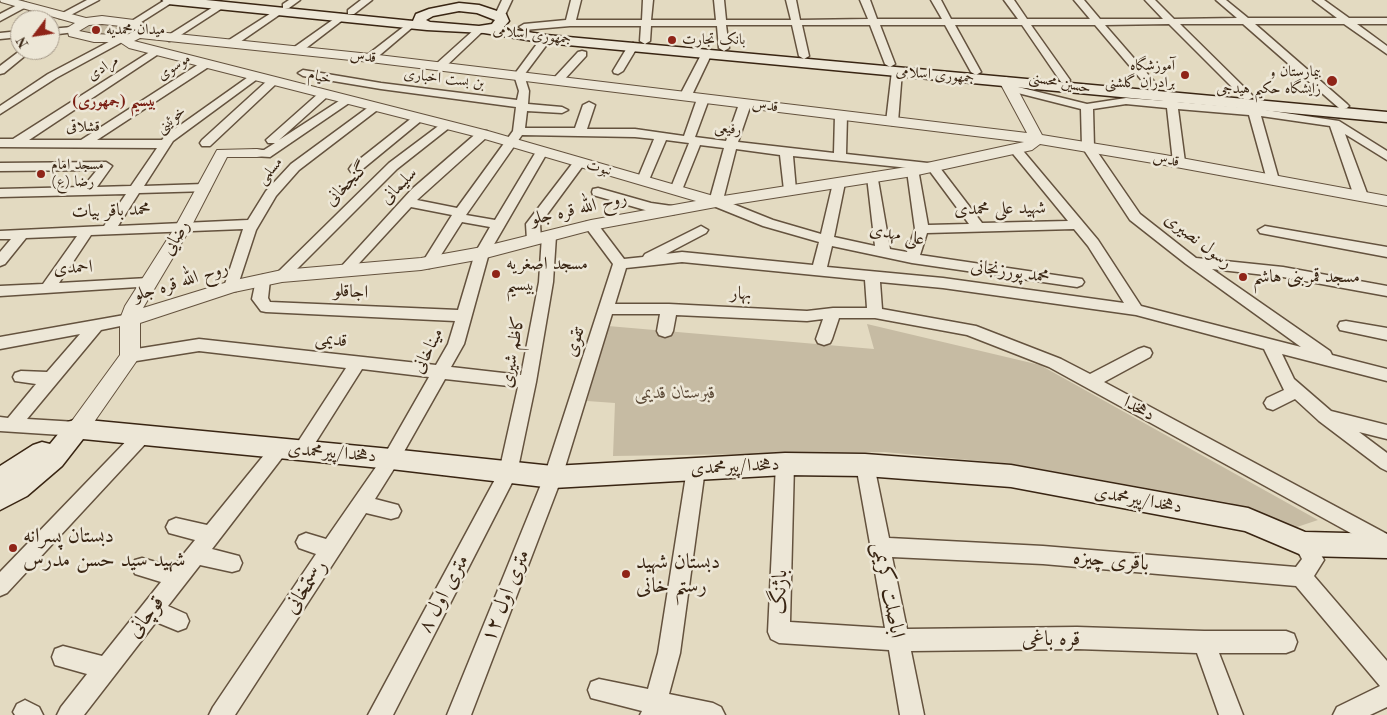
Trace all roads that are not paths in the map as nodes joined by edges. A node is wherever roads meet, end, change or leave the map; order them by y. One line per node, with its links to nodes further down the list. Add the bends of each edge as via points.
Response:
1 (5, 0): 20 (street)
2 (94, 0): 24 (street)
3 (169, 0): 19 (main road); 42 (street)
4 (367, 0): 23 (street)
5 (455, 0): 22 (main road)
6 (488, 0): 25 (main road)
7 (507, 0): 25 (street)
8 (576, 0): 38 (street)
9 (648, 0): 39 (street)
10 (719, 0): 40 (street)
11 (792, 0): 31 (street)
12 (864, 0): 32 (street)
13 (936, 0): 33 (street)
14 (1009, 0): 34 (street)
15 (1078, 0): 35 (street)
16 (1150, 0): 36 (street)
17 (1220, 0): 37 (street)
18 (1318, 0): 27 (street)
19 (227, 1): 21 (main road); 46 (street)
20 (23, 5): 24 (street); 26 (street)
21 (287, 6): 23 (main road); 49 (street)
22 (436, 11): 25 (main road, جمهوری اسلامی, via 472,8); 30 (main road)
23 (346, 14): 30 (main road); 52 (street)
24 (62, 16): 29 (street)
25 (501, 17): 41 (main road, جمهوری اسلامی); 44 (main road, via 496,27)
26 (0, 18)
27 (1347, 21): 28 (street); 37 (street); 54 (street)
28 (1387, 21)
29 (86, 22): 42 (street, via 102,20); 43 (street)
30 (420, 22): 44 (main road, جمهوری اسلامی); 58 (street)
31 (796, 22): 32 (street); 40 (street); 57 (street)
32 (873, 22): 33 (street); 62 (street)
33 (949, 22): 34 (street); 65 (street)
34 (1024, 22): 35 (street); 70 (street)
35 (1097, 22): 36 (street); 73 (street)
36 (1172, 22): 37 (street); 80 (street)
37 (1246, 22): 84 (street)
38 (570, 23): 39 (street); 41 (street)
39 (646, 23): 40 (street); 50 (street)
40 (722, 23): 51 (street)
41 (524, 27): 50 (main road, جمهوری اسلامی)
42 (136, 29): 46 (street, قدس); 47 (street)
43 (72, 30): 45 (street); 47 (street, via 84,36)
44 (481, 30): 48 (main road, جمهوری اسلامی); 61 (street)
45 (60, 31)
46 (169, 38): 49 (street, قدس)
47 (121, 39): 53 (street, خیام); 88 (street, via 52,76)
48 (546, 39): 50 (main road, جمهوری اسلامی); 67 (street)
49 (233, 42): 52 (street, قدس)
50 (639, 44): 51 (main road, جمهوری اسلامی); 55 (main road, جمهوری اسلامی); 64 (street)
51 (724, 48): 57 (main road, جمهوری اسلامی)
52 (297, 50): 58 (street, قدس)
53 (156, 51): 60 (street, خیام); 102 (street, مرادی)
54 (1387, 51)
55 (707, 53): 62 (main road, جمهوری اسلامی); 75 (street)
56 (582, 54): 69 (street)
57 (804, 56): 62 (main road, جمهوری اسلامی)
58 (370, 58): 61 (street, قدس)
59 (14, 60): 63 (street)
60 (206, 64): 68 (street, خیام); 104 (street, موسوی)
61 (440, 66): 67 (street, قدس)
62 (893, 67): 65 (main road, جمهوری اسلامی); 72 (main road, جمهوری اسلامی); 92 (street)
63 (0, 71)
64 (618, 71)
65 (976, 72): 70 (main road, جمهوری اسلامی)
66 (303, 73): 82 (street, بن بست اخباری)
67 (519, 75): 69 (street, قدس); 82 (street, via 524,90)
68 (255, 77): 71 (street, خیام); 105 (street, خوئینی)
69 (558, 80): 75 (street, قدس)
70 (1065, 80): 73 (main road, جمهوری اسلامی)
71 (272, 82): 74 (street, خیام); 103 (street)
72 (1008, 85): 78 (main road, جمهوری اسلامی); 83 (street, حسین محسنی); 99 (street)
73 (1154, 88): 80 (main road, جمهوری اسلامی)
74 (323, 95): 77 (street, خیام); 111 (street)
75 (685, 97): 76 (street, قدس)
76 (703, 99): 79 (street, قدس); 100 (street)
77 (346, 101): 85 (street, خیام); 111 (street, via 266,154)
78 (1172, 101): 80 (main road, جمهوری اسلامی); 83 (street, حسین محسنی, via 1126,101); 114 (street)
79 (745, 104): 89 (street, قدس); 106 (street)
80 (1251, 104): 84 (main road, جمهوری اسلامی); 90 (main road, جمهوری اسلامی); 93 (street); 122 (street)
81 (589, 105): 95 (street)
82 (522, 106): 86 (street, بن بست اخباری); 97 (street)
83 (1087, 106): 107 (street)
84 (1343, 106): 87 (main road, جمهوری اسلامی)
85 (374, 108): 91 (street, خیام); 137 (street, مسلمی, via 295,167 271,194)
86 (562, 110)
87 (1387, 110)
88 (0, 111)
89 (841, 115): 92 (street, قدس); 113 (street)
90 (1387, 117)
91 (417, 119): 94 (street, خیام); 118 (street)
92 (892, 122): 99 (street, قدس)
93 (1336, 123): 112 (street); 131 (street)
94 (445, 126): 96 (street, خیام); 163 (street, گنجخانی, via 393,166)
95 (580, 132): 97 (street, رفیعی); 98 (street, رفیعی)
96 (483, 134): 97 (street, خیام); 133 (street, سلیمانی)
97 (515, 137): 109 (street, نبوت); 136 (street)
98 (661, 137): 100 (street, رفیعی); 121 (street)
99 (1037, 139): 107 (street, قدس); 108 (street, روح الله قره جلو, via 1027,147)
100 (692, 140): 106 (street, رفیعی); 126 (street)
101 (0, 143): 102 (street, قشلاقی)
102 (16, 143): 104 (street, قشلاقی)
103 (206, 143)
104 (83, 144): 105 (street, قشلاقی)
105 (166, 144): 125 (street, خوئینی)
106 (731, 145): 110 (street, رفیعی); 134 (street)
107 (1088, 147): 114 (street, قدس); 158 (street, رسول نصیری, via 1135,217)
108 (1015, 149): 117 (street, روح الله قره جلو); 140 (street)
109 (541, 152): 115 (street, نبوت); 138 (street)
110 (786, 152): 113 (street, رفیعی); 127 (street)
111 (257, 153): 124 (street, رضایی, via 222,153)
112 (1387, 156)
113 (840, 157): 117 (street, رفیعی)
114 (1179, 162): 122 (street, قدس)
115 (579, 163): 121 (street, نبوت); 150 (street, کاظم شیری, via 532,224)
116 (0, 167): 128 (street, via 106,166)
117 (933, 167): 119 (street, روح الله قره جلو); 142 (street)
118 (355, 169)
119 (913, 171): 120 (street, روح الله قره جلو); 143 (street)
120 (873, 178): 123 (street, روح الله قره جلو); 152 (street)
121 (643, 180): 126 (street, نبوت)
122 (1273, 180): 131 (street, قدس)
123 (839, 183): 127 (street, روح الله قره جلو); 151 (street)
124 (204, 188): 125 (street); 141 (street, رضایی)
125 (136, 190): 128 (street); 144 (street, خوئینی)
126 (676, 190): 134 (street, نبوت)
127 (790, 190): 134 (street, روح الله قره جلو)
128 (87, 191): 130 (street)
129 (598, 192): 135 (street, via 650,207)
130 (0, 193)
131 (1361, 196): 132 (street, قدس)
132 (1387, 201)
133 (408, 202): 136 (street); 161 (street, سلیمانی)
134 (716, 202): 135 (street, روح الله قره جلو); 151 (street, علی مهدی, via 768,223)
135 (674, 210): 139 (street, روح الله قره جلو)
136 (459, 215): 138 (street); 159 (street)
137 (253, 224): 141 (street, محمد باقر بیات); 168 (street, مسلمی)
138 (498, 224): 154 (street)
139 (592, 225): 150 (street, روح الله قره جلو); 160 (street)
140 (1078, 226): 142 (street, شهید علی محمدی); 174 (street, via 1093,243)
141 (183, 227): 144 (street, محمد باقر بیات); 167 (street, رضایی)
142 (979, 228): 143 (street, شهید علی محمدی)
143 (922, 229): 155 (street)
144 (108, 230): 147 (street, محمد باقر بیات)
145 (701, 230): 157 (street)
146 (1264, 230): 153 (street)
147 (87, 231): 148 (street, محمد باقر بیات); 169 (street)
148 (22, 234): 149 (street, محمد باقر بیات); 156 (street)
149 (0, 235)
150 (542, 238): 154 (street, روح الله قره جلو); 194 (street, کاظم شیری, via 546,282)
151 (826, 240): 152 (street, علی مهدی); 162 (street)
152 (883, 251): 155 (street, علی مهدی)
153 (1387, 252)
154 (482, 253): 159 (street, روح الله قره جلو); 177 (street, میناخانی)
155 (912, 258): 166 (street, علی مهدی)
156 (0, 261)
157 (641, 261): 160 (street, محمد پورزنجانی); 162 (street, محمد پورزنجانی, via 682,257)
158 (1191, 261): 171 (street, via 1283,272); 188 (street, رسول نصیری)
159 (429, 262): 161 (street, روح الله قره جلو)
160 (620, 264): 172 (street, تقوی)
161 (346, 269): 163 (street, روح الله قره جلو)
162 (819, 271): 164 (street, محمد پورزنجانی)
163 (282, 276): 165 (street, روح الله قره جلو)
164 (872, 276): 174 (street, محمد پورزنجانی); 176 (street)
165 (264, 280): 168 (street, روح الله قره جلو); 177 (street, اجاقلو, via 260,299 266,307)
166 (1077, 282)
167 (148, 283): 169 (street, احمدی); 178 (street, رضایی)
168 (232, 287): 178 (street, روح الله قره جلو)
169 (48, 288): 170 (street, احمدی)
170 (0, 290)
171 (1387, 291)
172 (606, 309): 173 (street, بهار); 210 (street, تقوی)
173 (669, 309): 175 (street, بهار, via 808,316); 181 (street)
174 (1136, 310): 185 (street, محمد پورزنجانی)
175 (833, 313): 176 (street, بهار); 183 (street)
176 (875, 313): 195 (street, دهخدا, via 970,330 1055,363)
177 (464, 316): 190 (street, میناخانی, via 456,344)
178 (130, 319): 179 (street); 187 (street, رضایی)
179 (96, 325): 184 (street); 193 (street)
180 (1346, 326): 182 (street)
181 (665, 331)
182 (1387, 334)
183 (824, 339)
184 (0, 343)
185 (1270, 345): 188 (street, محمد پورزنجانی); 196 (street, via 1288,383)
186 (1144, 353): 195 (street)
187 (130, 356): 189 (street, قدیمی, via 199,345); 200 (street)
188 (1332, 361): 191 (street, محمد پورزنجانی)
189 (358, 363): 190 (street, قدیمی); 203 (street, قوچانی)
190 (440, 372): 194 (street, قدیمی); 204 (street, میناخانی)
191 (1387, 375)
192 (21, 377): 193 (street)
193 (51, 379): 199 (street)
194 (528, 382): 209 (street, کاظم شیری)
195 (1090, 382): 218 (street, دهخدا)
196 (1297, 391): 197 (street); 198 (street)
197 (1273, 403)
198 (1324, 416): 201 (street); 205 (street)
199 (6, 425): 200 (street)
200 (77, 429): 202 (main road, دهخدا/پیرمحمدی); 211 (main road, via 53,459 18,488)
201 (1387, 432)
202 (142, 436): 203 (main road, دهخدا/پیرمحمدی); 226 (street)
203 (290, 450): 204 (main road, دهخدا/پیرمحمدی); 215 (street, قوچانی)
204 (391, 459): 209 (main road, دهخدا/پیرمحمدی); 212 (street, رستمخانی)
205 (1387, 463)
206 (786, 464): 207 (main road, دهخدا/پیرمحمدی); 208 (main road, دهخدا/پیرمحمدی); 229 (street, باژنگ, via 779,632)
207 (865, 465): 217 (main road, دهخدا/پیرمحمدی, via 1011,476 1248,520); 219 (street, اباصلت کریمی)
208 (696, 469): 210 (main road, دهخدا/پیرمحمدی); 237 (street, via 669,652)
209 (508, 473): 210 (main road, دهخدا/پیرمحمدی); 241 (street, ۸ متری اول)
210 (554, 477): 242 (street, ۱۲ متری اول)
211 (1, 483)
212 (361, 504): 213 (street); 220 (street, رستمخانی)
213 (391, 511)
214 (176, 527): 215 (street)
215 (210, 536): 221 (street, قوچانی)
216 (306, 542): 220 (street)
217 (1304, 544): 218 (main road, دهخدا/پیرمحمدی); 224 (street, via 1314,560)
218 (1387, 545)
219 (880, 547): 224 (street, باقری چیزه, via 1043,555); 229 (street, اباصلت کریمی)
220 (331, 550): 240 (street, رستمخانی)
221 (195, 555): 222 (street); 225 (street, قوچانی)
222 (232, 563)
223 (142, 567): 225 (street)
224 (1301, 577): 234 (street)
225 (177, 578): 227 (street, قوچانی)
226 (0, 586)
227 (152, 610): 228 (street); 233 (street, قوچانی)
228 (178, 621)
229 (898, 640): 230 (street, قره باغی, via 1077,638); 244 (street, اباصلت کریمی)
230 (1204, 642): 231 (street); 245 (street)
231 (1286, 642)
232 (63, 657): 233 (street)
233 (106, 668): 239 (street, قوچانی)
234 (1387, 678)
235 (599, 690): 237 (street)
236 (1387, 695): 238 (street)
237 (653, 709): 243 (street)
238 (1355, 713)
239 (69, 715)
240 (221, 715)
241 (380, 715)
242 (459, 715)
243 (713, 715)
244 (912, 715)
245 (1231, 715)

